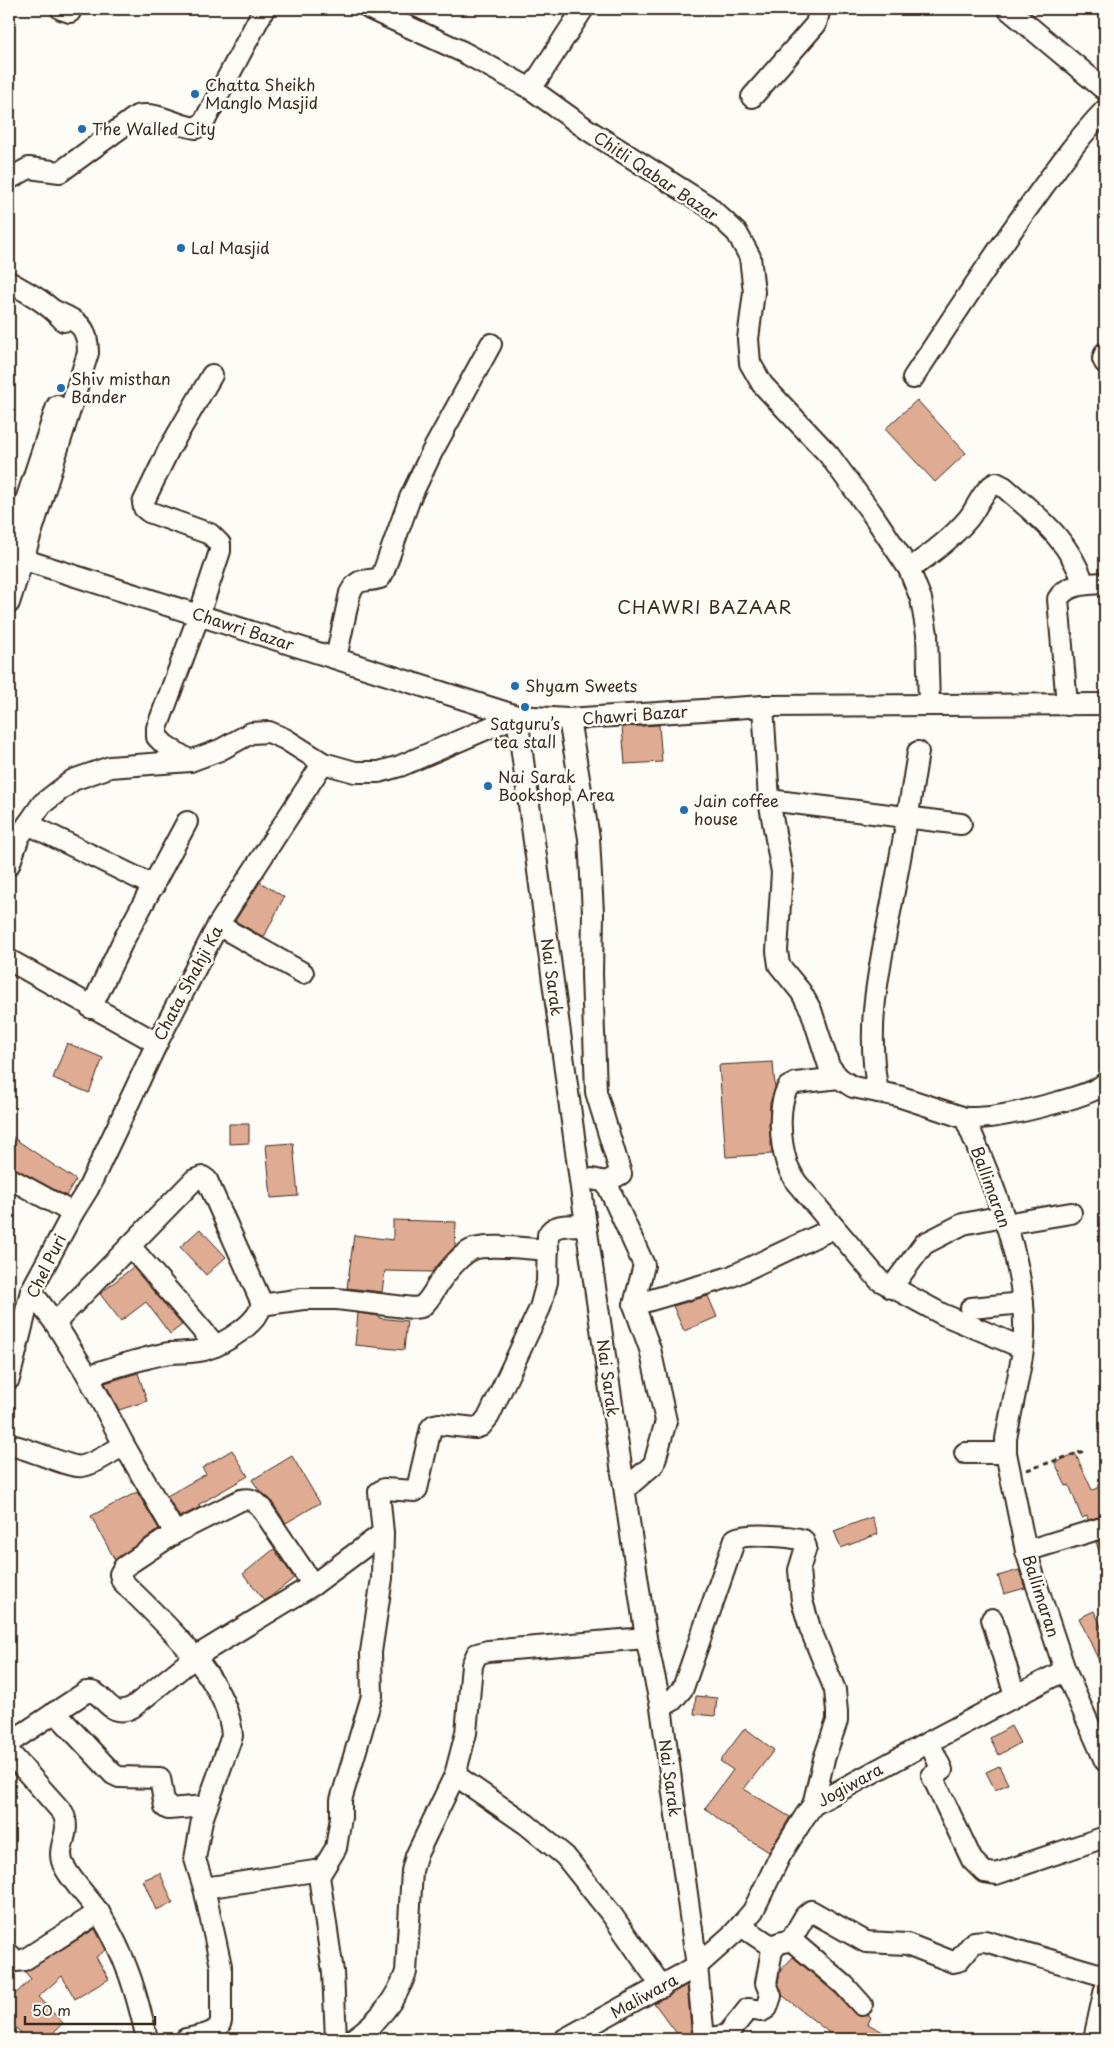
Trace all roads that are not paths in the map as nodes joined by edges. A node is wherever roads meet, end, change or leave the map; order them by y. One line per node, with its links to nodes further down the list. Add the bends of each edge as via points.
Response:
1 (264, 9): 10 (street, via 204,122 196,128 184,127 156,115 137,116 60,172 29,168)
2 (370, 9): 6 (street, Chitli Qabar Bazar, via 463,52)
3 (583, 9): 6 (street)
4 (817, 9): 8 (street, via 816,24)
5 (1008, 9): 7 (street)
6 (531, 89): 18 (street, Chitli Qabar Bazar, via 588,130 708,206 737,233 750,257 754,292 748,339 750,363 762,384 830,455)
7 (1105, 90)
8 (752, 97)
9 (1105, 110): 16 (street, via 1062,161)
10 (9, 180)
11 (9, 282): 17 (street, via 78,322 88,340 88,353)
12 (491, 344): 23 (street, via 413,491 383,573 380,578 354,584)
13 (1105, 353): 14 (street)
14 (1105, 363)
15 (212, 375): 22 (street, via 169,449 143,503 149,512 210,534 220,544)
16 (913, 378)
17 (13, 556): 21 (street); 22 (street, Chawri Bazar)
18 (909, 569): 20 (street, via 967,520 989,486 996,483 1063,541); 25 (street, Chitli Qabar Bazar, via 921,599 927,634)
19 (1105, 583): 20 (street)
20 (1084, 584): 26 (street, via 1062,592 1058,599)
21 (9, 603)
22 (199, 615): 23 (street, Chawri Bazar); 31 (street, via 157,728 157,737 164,745)
23 (336, 658): 28 (street, Chawri Bazar)
24 (1105, 704): 26 (street, Chawri Bazar)
25 (929, 705): 26 (street, Chawri Bazar); 27 (street, Chawri Bazar)
26 (1067, 705)
27 (763, 706): 29 (street, Chawri Bazar); 33 (street)
28 (517, 716): 29 (street, Chawri Bazar); 32 (street, via 379,772 355,772); 49 (street, Nai Sarak)
29 (569, 719): 51 (street, via 589,838 596,1092 621,1174)
30 (918, 752): 34 (street)
31 (190, 761): 32 (street, via 220,750 251,733 269,732); 36 (street, via 110,767 73,780 42,804)
32 (323, 763): 40 (street, Chata Shahji Ka)
33 (769, 800): 34 (street); 45 (street, via 782,872 779,964 811,1010 829,1066)
34 (908, 816): 37 (street); 47 (street, via 872,1022 872,1064)
35 (187, 822): 39 (street)
36 (28, 824): 38 (street, via 19,837); 39 (street)
37 (962, 824)
38 (9, 865)
39 (154, 886): 43 (street)
40 (218, 925): 42 (street); 44 (street, Chata Shahji Ka)
41 (9, 960): 43 (street)
42 (303, 973)
43 (91, 1008): 44 (street)
44 (156, 1043): 52 (street, Chata Shahji Ka, via 88,1189)
45 (839, 1078): 47 (street, via 853,1087); 56 (street, via 788,1087 780,1111 787,1165 796,1182)
46 (1105, 1087): 48 (street, via 997,1116)
47 (878, 1092): 48 (street)
48 (965, 1118): 54 (street, Ballimaran, via 996,1192)
49 (579, 1177): 51 (street); 55 (street, Nai Sarak)
50 (9, 1178): 52 (street)
51 (606, 1182): 63 (street, via 644,1266)
52 (73, 1213): 60 (street, Chel Puri)
53 (1071, 1214): 54 (street)
54 (1004, 1220): 59 (street, via 963,1224 924,1244); 61 (street, Ballimaran)
55 (586, 1225): 58 (street, via 553,1228 548,1235); 74 (street, Nai Sarak)
56 (834, 1228): 59 (street, via 879,1280); 63 (street, via 730,1277)
57 (130, 1246): 62 (street, via 194,1180 203,1176 210,1184); 65 (street); 66 (street)
58 (548, 1250): 62 (street, via 472,1249 442,1278 421,1307 336,1299 303,1299); 77 (street, via 547,1282 540,1308 489,1416 475,1428 439,1424 431,1428 417,1489 384,1489 379,1492)
59 (891, 1288): 67 (street, via 942,1314)
60 (31, 1291): 65 (street); 69 (street, Chel Puri)
61 (1023, 1302): 64 (street); 67 (street, Ballimaran)
62 (262, 1305): 66 (street, via 252,1322)
63 (634, 1305): 74 (street, via 650,1349 666,1421 654,1464)
64 (971, 1308)
65 (56, 1323): 68 (street)
66 (216, 1346): 68 (street, via 193,1353 169,1353)
67 (1023, 1348): 72 (street, Ballimaran)
68 (88, 1376): 71 (street)
69 (9, 1379)
70 (9, 1445): 71 (street, via 32,1450 75,1467)
71 (124, 1445): 76 (street)
72 (1006, 1452): 73 (street); 78 (street, Ballimaran)
73 (965, 1453)
74 (624, 1489): 81 (street, Nai Sarak)
75 (1105, 1526): 78 (street)
76 (175, 1533): 79 (street, via 241,1500 252,1500 260,1506); 82 (street, via 124,1567 120,1577)
77 (383, 1533): 79 (street); 95 (street, via 382,1578 371,1652 372,1696 343,1792 336,1848)
78 (1026, 1551): 83 (street, Ballimaran)
79 (313, 1585): 82 (street)
80 (992, 1619): 84 (street)
81 (646, 1638): 85 (street, Nai Sarak); 91 (street, via 477,1654 472,1665 466,1733)
82 (195, 1657): 86 (street, via 126,1711 118,1712 90,1691); 93 (street, via 227,1708 232,1736)
83 (1065, 1670): 84 (street, Jogiwara); 90 (street, Ballimaran)
84 (1015, 1696): 87 (street, Jogiwara)
85 (661, 1707): 92 (street, via 672,1701 683,1688 735,1539 766,1536 803,1540 806,1547 799,1570 802,1601 835,1690 837,1712); 101 (street, Nai Sarak)
86 (55, 1712): 88 (street); 93 (street, via 113,1774 160,1778 168,1809)
87 (929, 1742): 92 (street, Jogiwara); 94 (street, via 942,1770 932,1776 972,1860 984,1872 996,1874)
88 (9, 1743)
89 (9, 1752): 97 (street, via 62,1813 67,1829 61,1858)
90 (1105, 1762)
91 (455, 1775): 103 (street, via 526,1824 565,1856); 109 (street, via 412,1871 406,1972 402,1986 375,2021)
92 (814, 1805): 98 (street, Jogiwara, via 788,1842 760,1900)
93 (206, 1806): 96 (street, via 195,1859)
94 (1105, 1837)
95 (321, 1870): 96 (street); 108 (street, via 319,1876 333,1972)
96 (204, 1888): 107 (street, via 221,1966 221,2022 214,2032)
97 (98, 1912): 100 (street, via 24,1960 16,1961); 106 (street, via 127,1966)
98 (741, 1926): 99 (street); 101 (street, Jogiwara)
99 (783, 1944): 102 (street, via 811,1910 866,1942 907,1944 953,1962 974,1942 985,1941); 105 (street, via 844,1985); 111 (street, via 771,1954 766,1982 772,1996 765,2010 748,2009 727,2035)
100 (9, 1954)
101 (696, 1966): 103 (street, Maliwara); 111 (street, Nai Sarak)
102 (1105, 1976)
103 (662, 1987): 110 (street, Maliwara)
104 (1105, 1989): 112 (street)
105 (862, 2005)
106 (147, 2039)
107 (186, 2039)
108 (336, 2039)
109 (353, 2039)
110 (565, 2039)
111 (704, 2039)
112 (1094, 2039)

